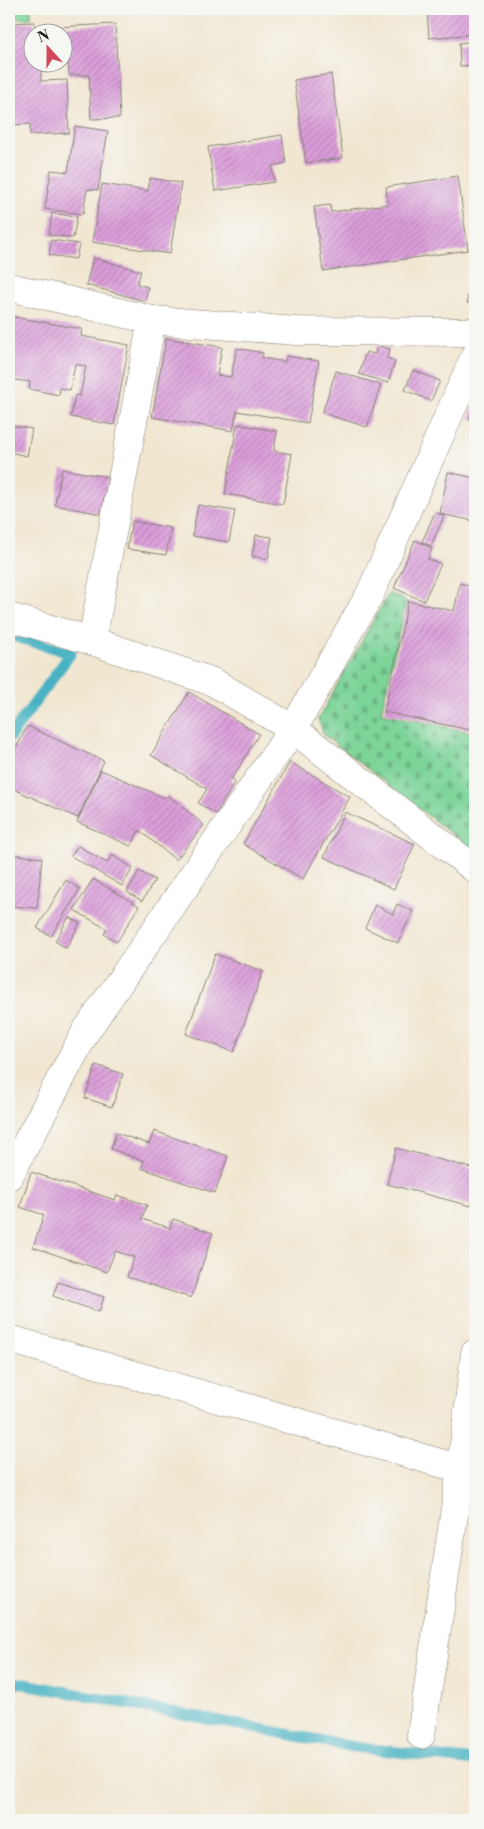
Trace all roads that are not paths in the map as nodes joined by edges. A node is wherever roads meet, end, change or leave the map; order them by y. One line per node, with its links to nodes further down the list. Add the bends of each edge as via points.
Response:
1 (9, 287): 2 (street)
2 (152, 320): 3 (street, via 296,331); 6 (street)
3 (475, 332)
4 (475, 356): 7 (street, via 370,594)
5 (9, 617): 6 (street)
6 (92, 642): 7 (street, via 213,682)
7 (293, 729): 8 (street); 9 (street, via 86,1031)
8 (475, 869)
9 (9, 1176)
10 (9, 1339): 12 (street)
11 (475, 1353): 12 (street)
12 (468, 1469): 13 (street)
13 (421, 1735)

